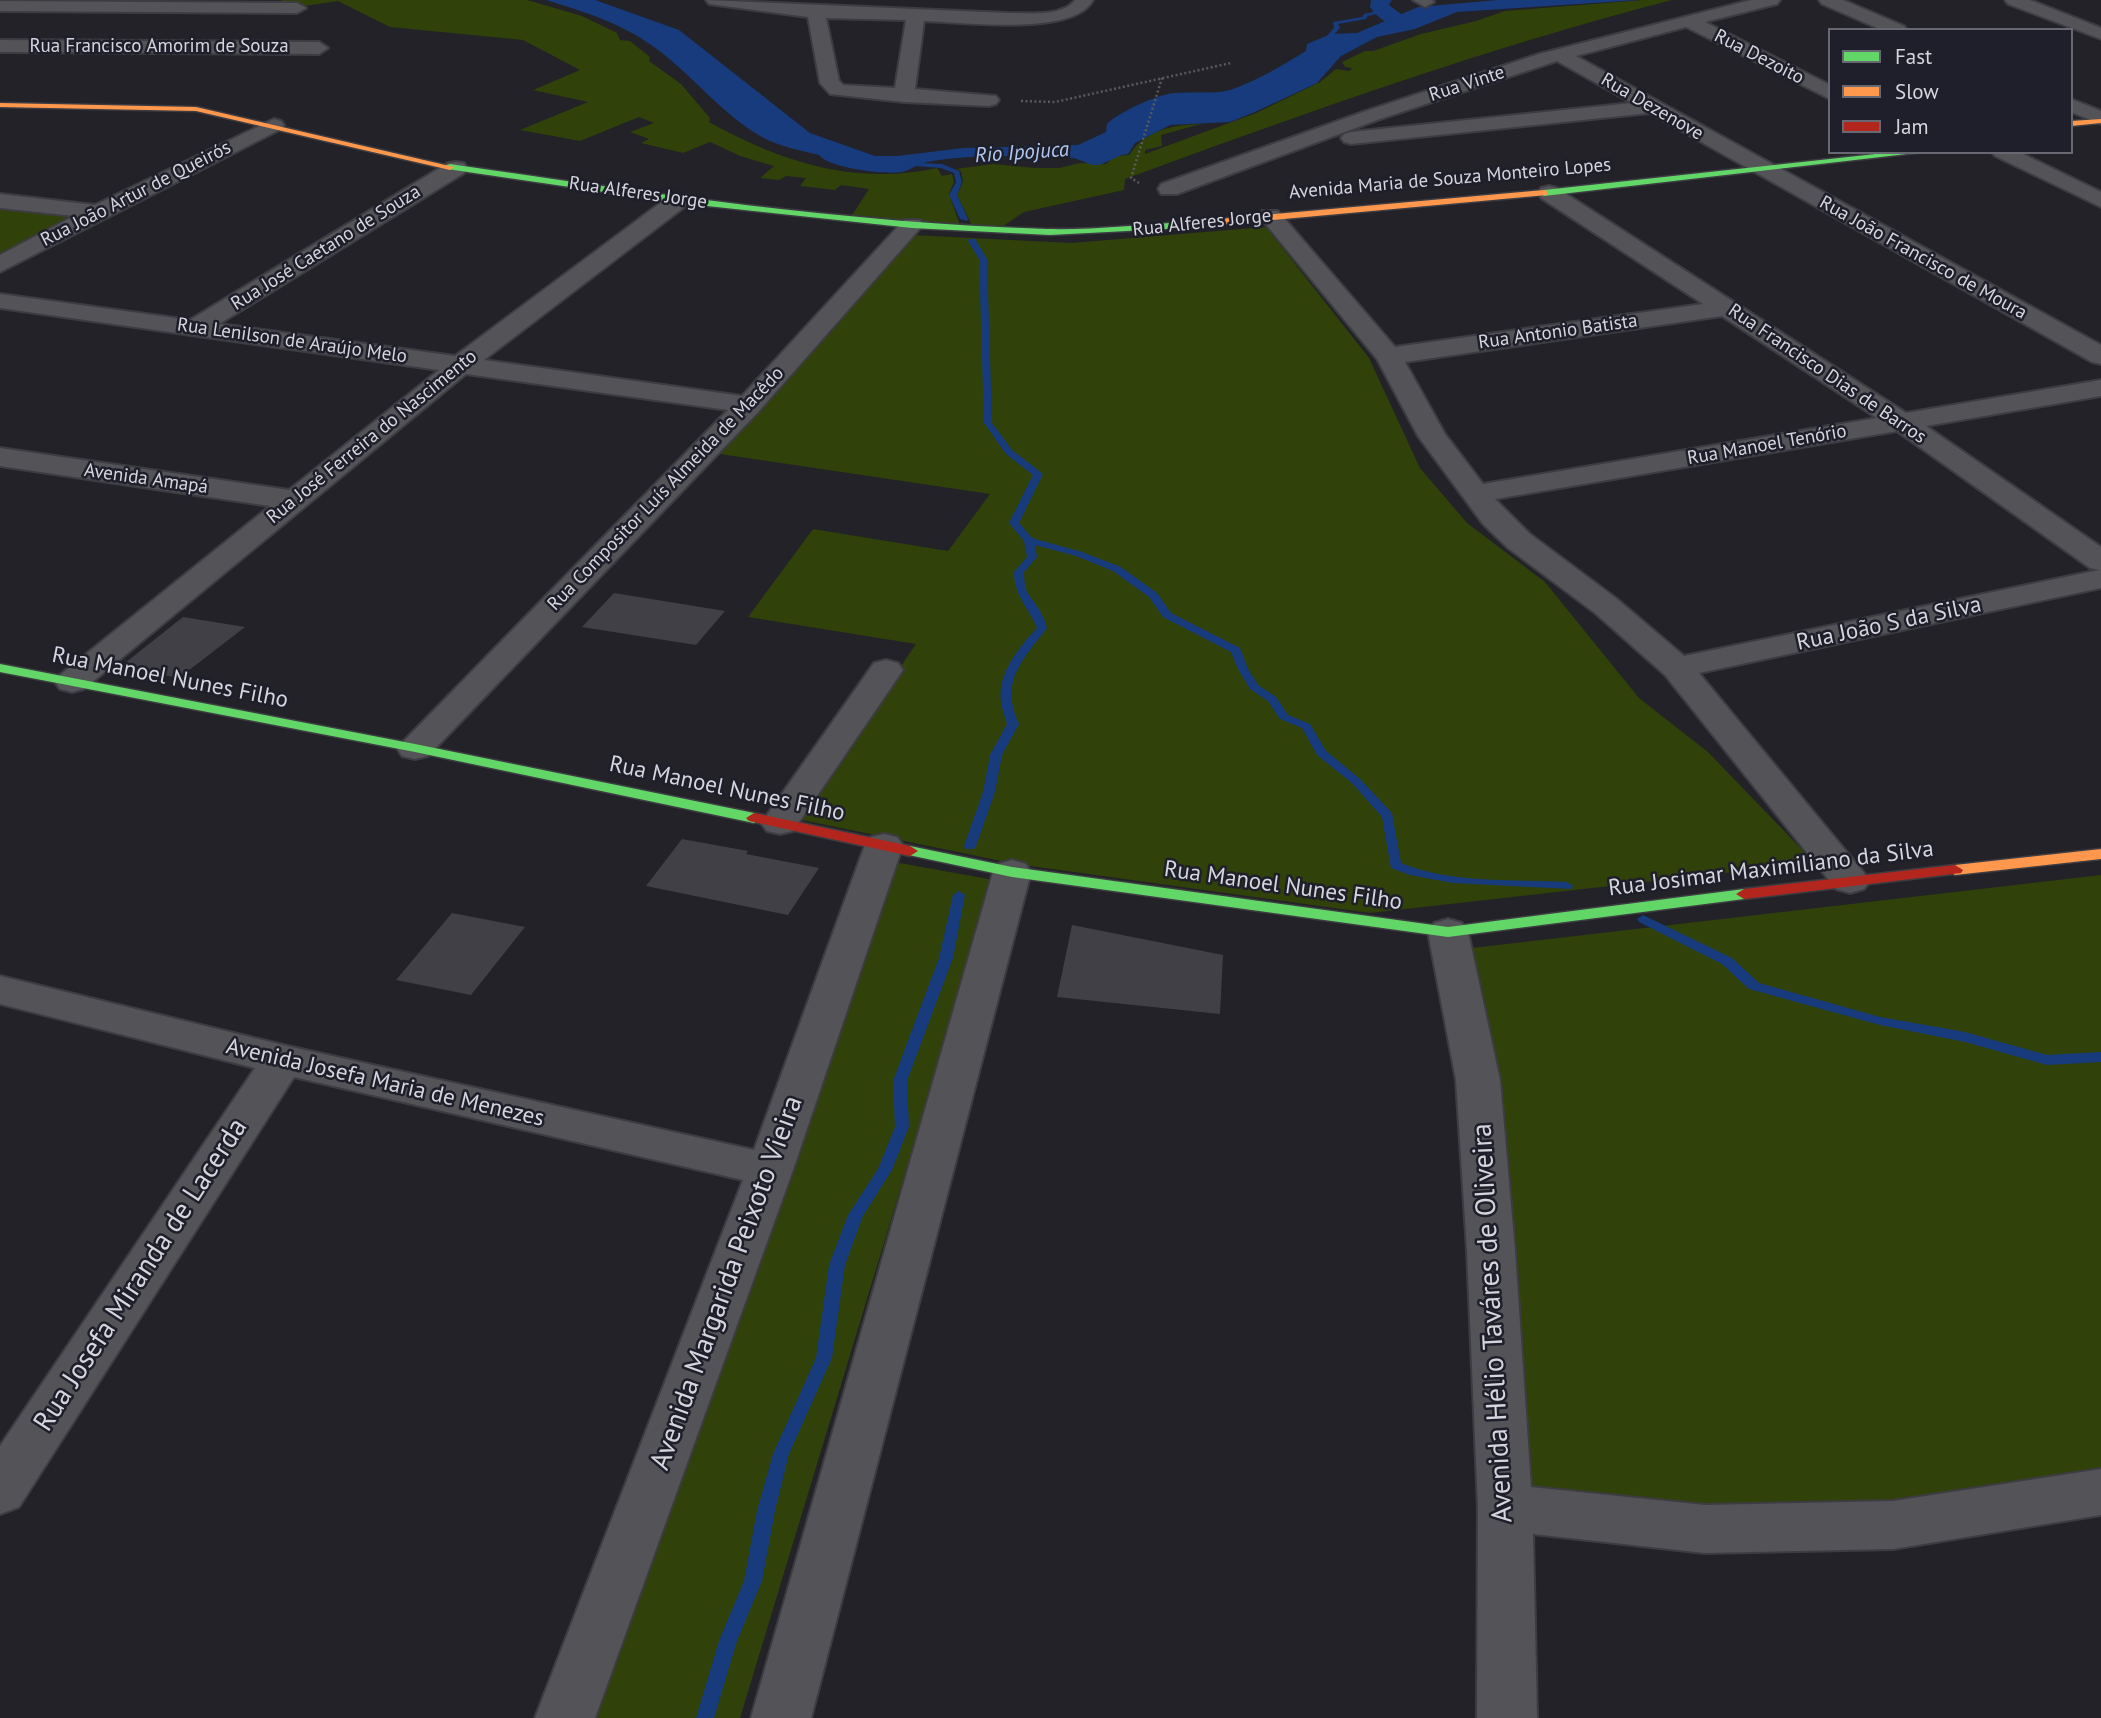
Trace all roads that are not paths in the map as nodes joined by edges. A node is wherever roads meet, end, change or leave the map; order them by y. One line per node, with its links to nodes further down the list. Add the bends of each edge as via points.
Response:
1 (715, 0): 6 (street)
2 (1771, 0): 13 (street, Rua Vinte)
3 (1828, 0): 14 (street)
4 (2014, 0): 16 (street)
5 (50, 3): 7 (street); 9 (street); 15 (street)
6 (774, 4): 11 (street)
7 (0, 6)
8 (1078, 6): 10 (street, via 1035,17)
9 (297, 8)
10 (964, 8): 12 (street)
11 (816, 12): 12 (street); 21 (street, via 830,83 837,90)
12 (916, 15): 21 (street)
13 (1688, 21): 19 (street, Rua Vinte); 20 (street, Rua Dezoito)
14 (1893, 28)
15 (11, 29)
16 (2101, 34)
17 (0, 47): 18 (street, Rua Francisco Amorim de Souza)
18 (319, 48)
19 (1559, 54): 25 (street, Rua Dezenove); 31 (street, Rua Vinte)
20 (1828, 92)
21 (904, 96): 22 (street)
22 (989, 100)
23 (0, 105): 28 (street, Rua Alferes Jorge, via 158,106)
24 (2073, 106): 26 (street)
25 (1652, 107): 31 (street); 35 (street, Rua Dezenove)
26 (2101, 119): 27 (street)
27 (2073, 124)
28 (274, 125): 36 (street, Rua Alferes Jorge); 42 (street, Rua João Artur de Queirós)
29 (2101, 132): 30 (street)
30 (2073, 136)
31 (1294, 144): 37 (street, Rua Vinte)
32 (1828, 151): 35 (street, Avenida Maria de Souza Monteiro Lopes)
33 (1895, 154): 35 (street, Avenida Maria de Souza Monteiro Lopes)
34 (2006, 154): 40 (street)
35 (1755, 165): 38 (street, Avenida Maria de Souza Monteiro Lopes); 43 (street, Avenida Maria de Souza Monteiro Lopes, via 1331,206); 50 (street, Rua João Francisco de Moura)
36 (456, 168): 39 (street, Rua Alferes Jorge); 48 (street, Rua José Caetano de Souza)
37 (1169, 188)
38 (1549, 193): 43 (street, Avenida Maria de Souza Monteiro Lopes); 47 (street, Rua Francisco Dias de Barros)
39 (679, 200): 44 (street, Rua Alferes Jorge); 51 (street, Rua José Ferreira do Nascimento)
40 (2101, 200)
41 (0, 201): 42 (street)
42 (97, 212): 45 (street, Rua João Artur de Queirós)
43 (1276, 216): 44 (street, Rua Alferes Jorge, via 1092,232); 49 (street)
44 (912, 225): 53 (street, Rua Compositor Luís Almeida de Macêdo)
45 (0, 265)
46 (0, 301): 48 (street, Rua Lenilson de Araújo Melo)
47 (1728, 308): 49 (street, Rua Antonio Batista); 54 (street, Rua Francisco Dias de Barros)
48 (196, 327): 51 (street, Rua Lenilson de Araújo Melo)
49 (1389, 356): 56 (street, via 1432,436)
50 (2101, 356)
51 (462, 364): 53 (street, Rua Lenilson de Araújo Melo); 57 (street, Rua José Ferreira do Nascimento)
52 (2101, 388): 54 (street, Rua Manoel Tenório)
53 (749, 405): 64 (street, Rua Compositor Luís Almeida de Macêdo)
54 (1902, 422): 56 (street, Rua Manoel Tenório); 58 (street, Rua Francisco Dias de Barros)
55 (0, 457): 57 (street, Avenida Amapá)
56 (1475, 494): 61 (street, via 1519,541 1606,606)
57 (293, 500): 63 (street, Rua José Ferreira do Nascimento)
58 (2101, 561)
59 (2101, 579): 61 (street, Rua João S da Silva)
60 (0, 668): 63 (street, Rua Manoel Nunes Filho)
61 (1677, 668): 69 (street)
62 (886, 670): 65 (street)
63 (72, 682): 64 (street, Rua Manoel Nunes Filho)
64 (415, 748): 65 (street, Rua Manoel Nunes Filho)
65 (780, 824): 66 (street, Rua Manoel Nunes Filho)
66 (884, 845): 68 (street, Rua Manoel Nunes Filho); 73 (street, Avenida Margarida Peixoto Vieira)
67 (2101, 854): 69 (street, Rua Josimar Maximiliano da Silva)
68 (1012, 872): 70 (street, Rua Manoel Nunes Filho); 78 (street)
69 (1850, 881): 70 (street, Rua Josimar Maximiliano da Silva)
70 (1448, 932): 76 (street, Avenida Hélio Taváres de Oliveira, via 1478,1080)
71 (0, 989): 72 (street, Avenida Josefa Maria de Menezes)
72 (283, 1060): 73 (street, Avenida Josefa Maria de Menezes); 74 (street, Rua Josefa Miranda de Lacerda)
73 (771, 1170): 77 (street, Avenida Margarida Peixoto Vieira)
74 (2, 1483)
75 (2101, 1492): 76 (street, via 1880,1525 1705,1529)
76 (1505, 1507): 79 (street, Avenida Hélio Taváres de Oliveira)
77 (565, 1718)
78 (780, 1718)
79 (1507, 1718)

